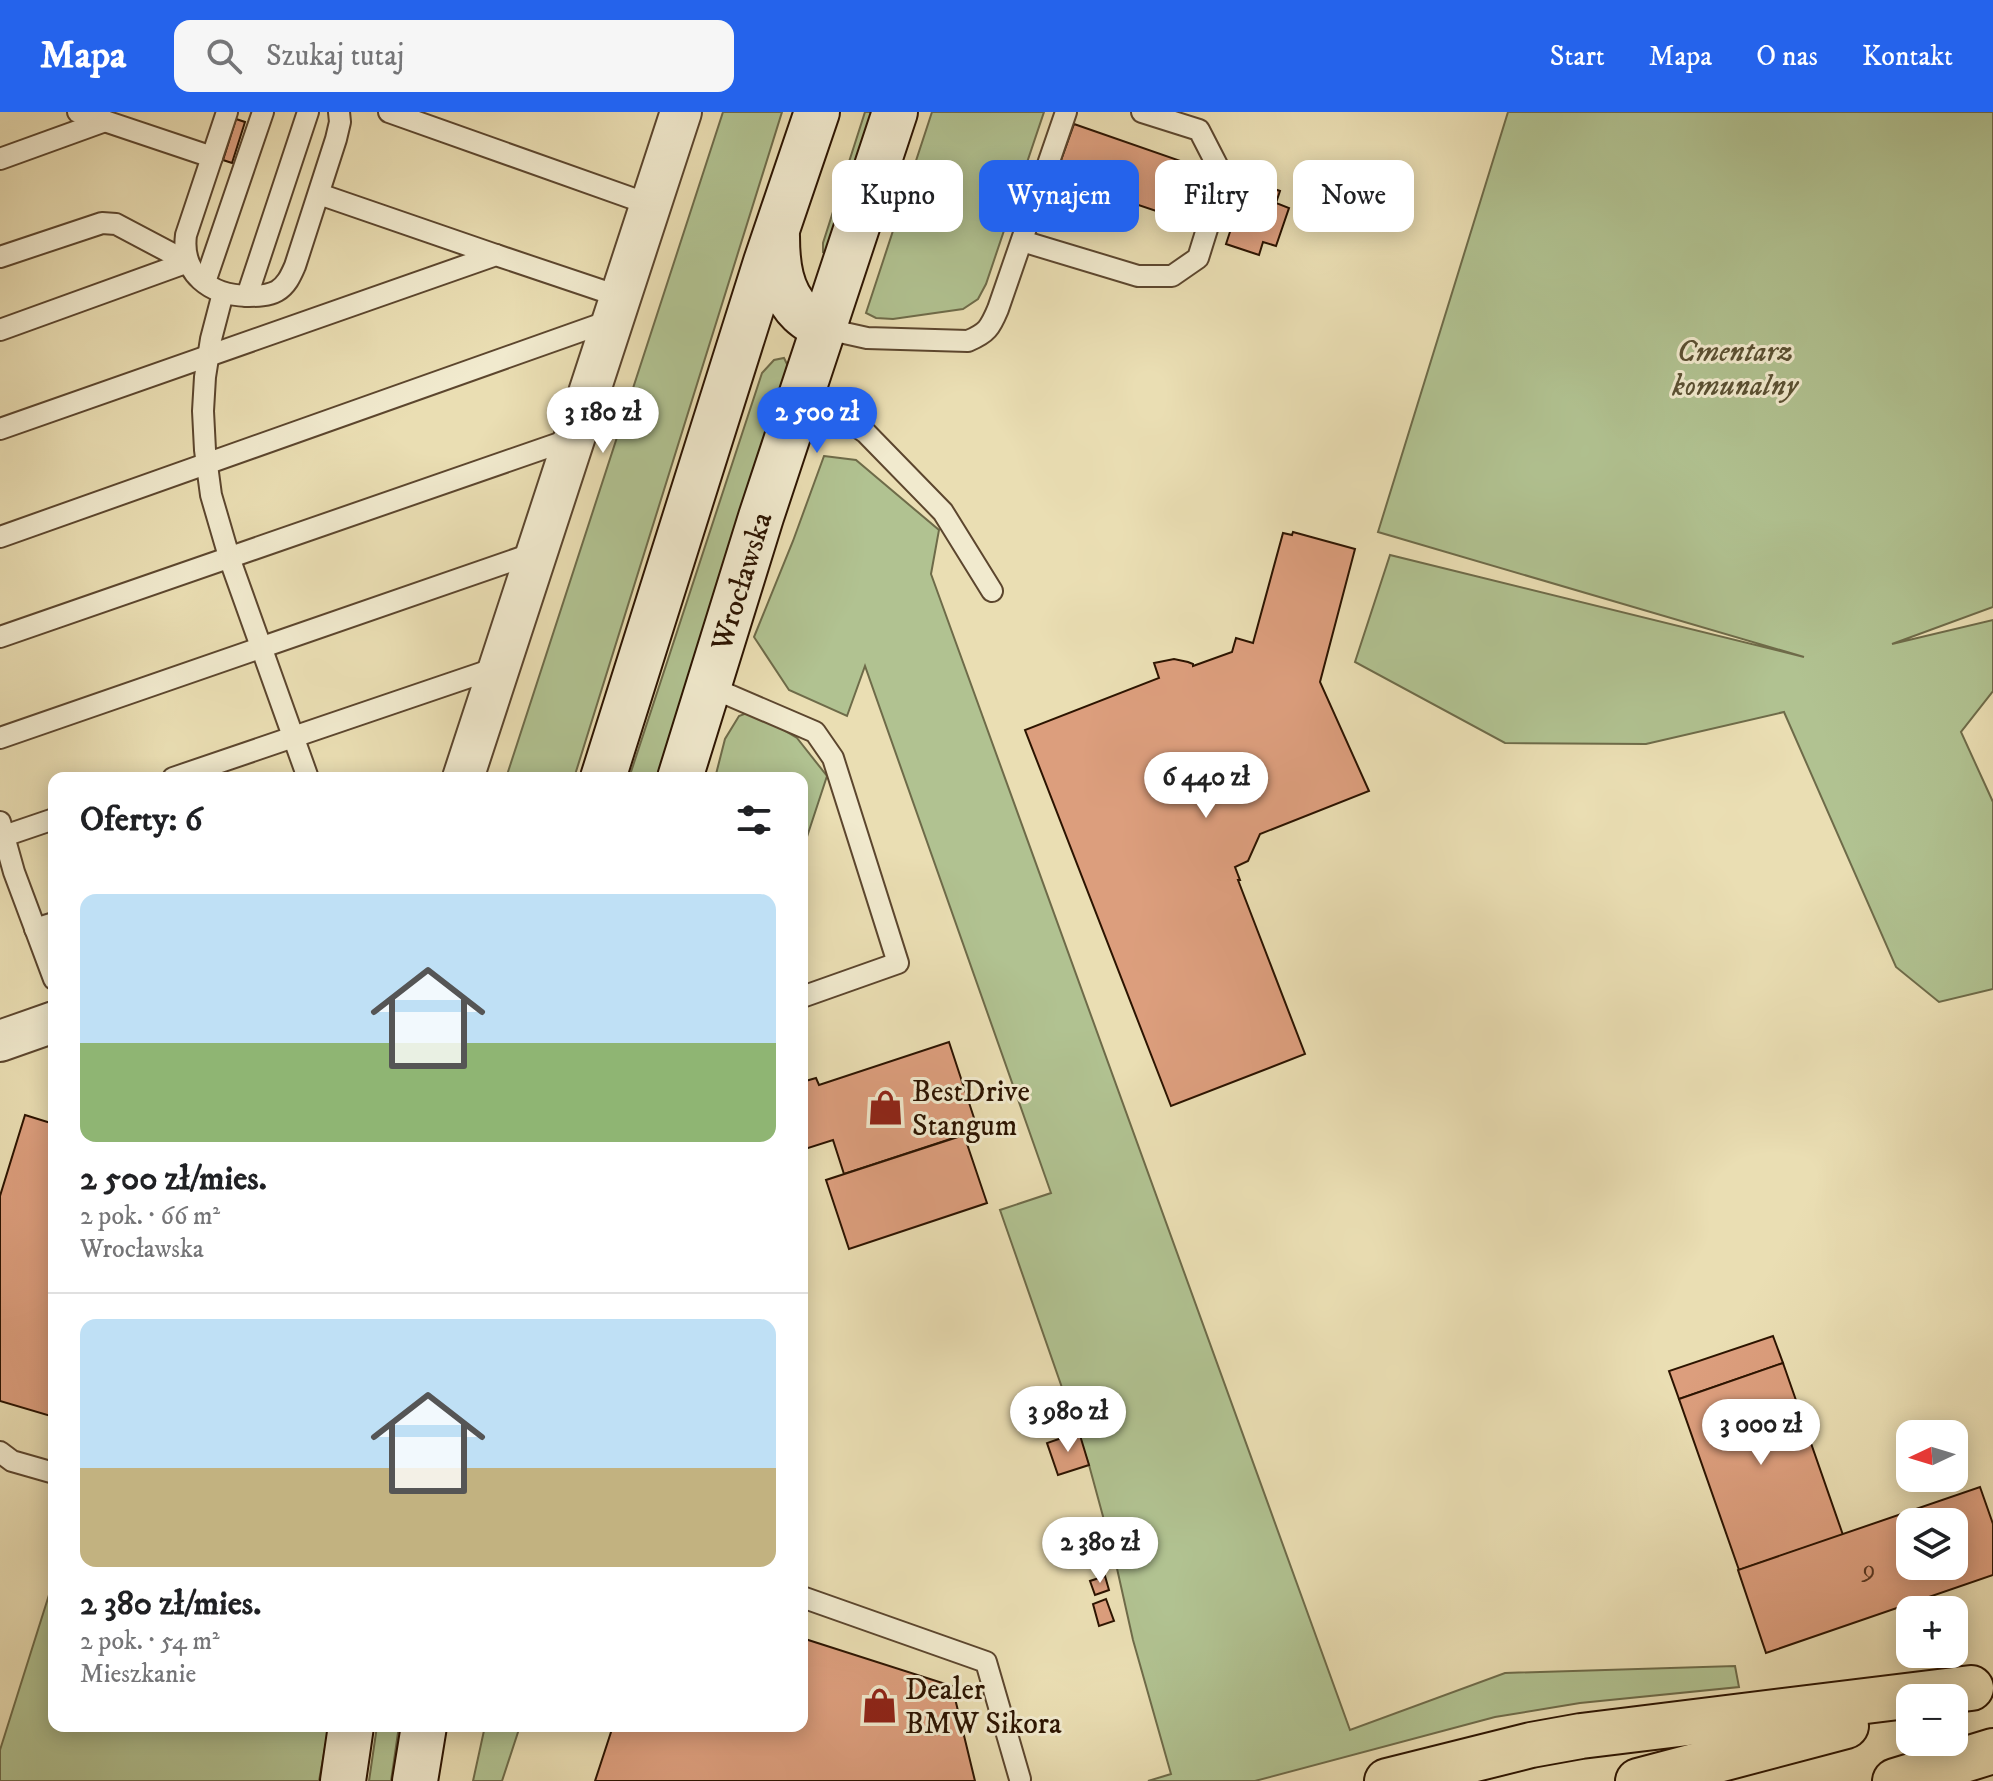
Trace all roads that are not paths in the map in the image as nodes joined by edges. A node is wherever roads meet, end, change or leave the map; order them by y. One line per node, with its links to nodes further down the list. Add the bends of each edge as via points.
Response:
1 (78, 112): 12 (lane)
2 (227, 112): 13 (lane)
3 (263, 112): 22 (lane)
4 (308, 112): 24 (lane)
5 (339, 112): 15 (lane)
6 (389, 112): 16 (lane)
7 (679, 112): 16 (street)
8 (817, 112): 17 (main road)
9 (895, 112): 26 (main road, Wrocławska)
10 (1066, 112): 18 (lane)
11 (1142, 112): 18 (lane, via 1199,130 1217,165 1217,197 1198,258 1172,276 1138,276)
12 (105, 121): 13 (lane); 14 (lane)
13 (212, 157): 21 (lane, via 186,235)
14 (0, 159)
15 (319, 194): 19 (lane); 24 (lane, via 288,282 277,291)
16 (651, 205): 25 (street)
17 (777, 230): 26 (main road, via 777,261 789,298); 46 (main road)
18 (1022, 241): 26 (lane, via 989,328 968,341 867,338)
19 (496, 255): 25 (lane); 28 (lane)
20 (0, 257): 21 (lane, via 102,223 116,224)
21 (188, 262): 22 (lane); 27 (lane)
22 (205, 282): 23 (lane)
23 (223, 293): 24 (lane); 28 (lane)
24 (247, 296)
25 (616, 309): 31 (street); 32 (lane)
26 (822, 328): 29 (main road, Wrocławska)
27 (0, 330)
28 (208, 356): 30 (lane); 32 (lane, via 203,411)
29 (803, 389): 36 (lane, via 866,433 943,512); 40 (main road, Wrocławska)
30 (0, 429)
31 (574, 438): 34 (street); 35 (lane)
32 (207, 464): 33 (lane); 35 (lane)
33 (0, 537)
34 (537, 552): 38 (lane); 39 (street)
35 (230, 558): 37 (lane); 38 (lane)
36 (992, 591)
37 (0, 637)
38 (261, 647): 41 (lane); 42 (lane)
39 (500, 666): 41 (lane); 45 (street)
40 (708, 686): 47 (main road, Wrocławska); 52 (lane, via 815,732 833,758 898,963)
41 (293, 737): 43 (lane); 44 (lane)
42 (0, 738)
43 (191, 772)
44 (309, 772)
45 (465, 772)
46 (605, 772)
47 (682, 772)
48 (48, 820): 49 (lane)
49 (2, 829): 50 (lane, via 14,872)
50 (44, 926): 51 (lane)
51 (48, 947)
52 (808, 995)
53 (48, 1024): 54 (street)
54 (0, 1041)
55 (0, 1452): 56 (lane)
56 (48, 1471)
57 (808, 1599): 64 (lane, via 986,1662)
58 (1896, 1698): 67 (main road, via 1581,1736)
59 (1896, 1711): 68 (main road)
60 (350, 1732): 65 (main road)
61 (423, 1732): 66 (main road)
62 (1993, 1751): 69 (main road)
63 (1993, 1760): 70 (main road)
64 (1020, 1779)
65 (343, 1781)
66 (415, 1781)
67 (1387, 1781)
68 (1638, 1781)
69 (1895, 1781)
70 (1950, 1781)

